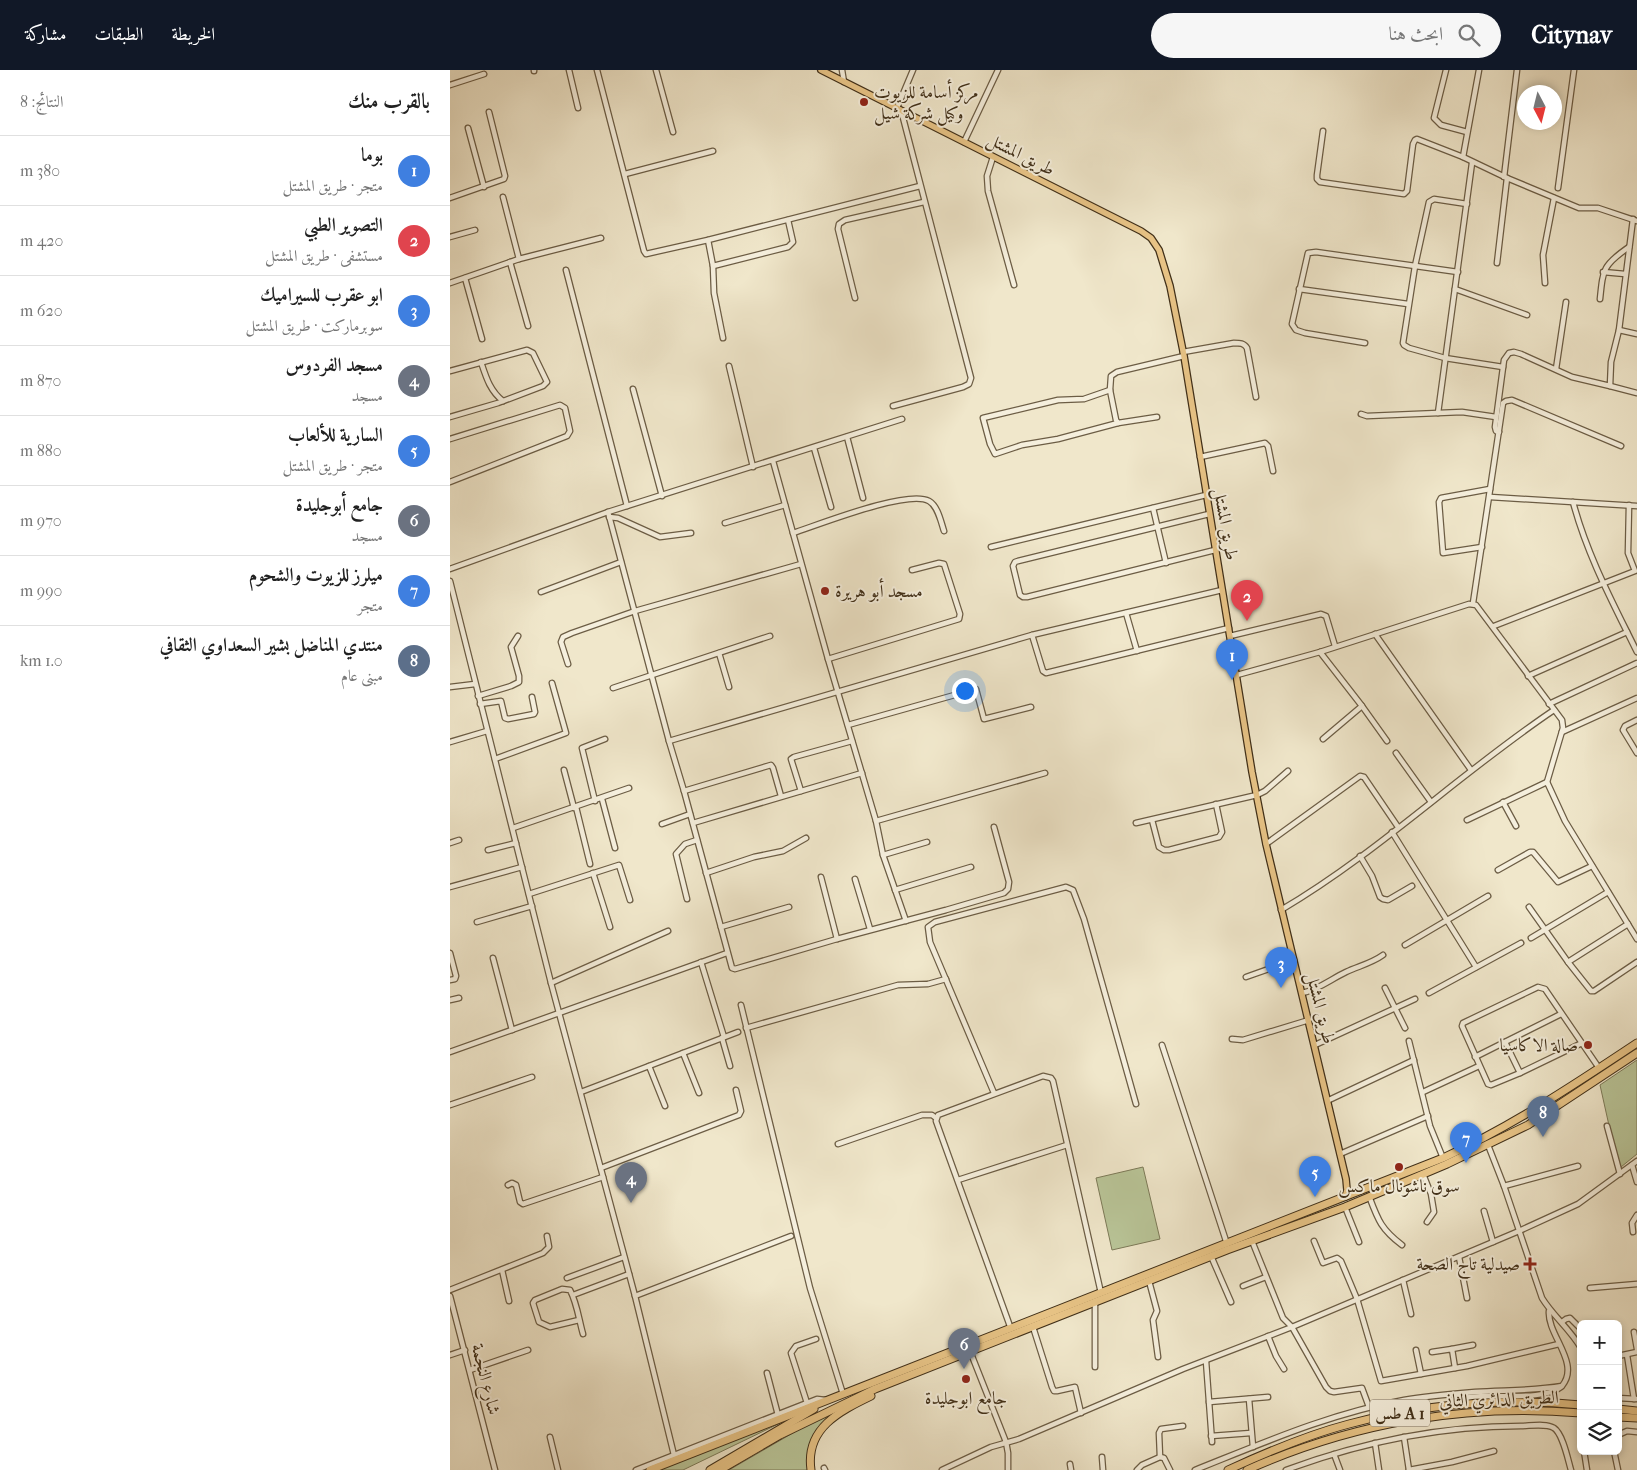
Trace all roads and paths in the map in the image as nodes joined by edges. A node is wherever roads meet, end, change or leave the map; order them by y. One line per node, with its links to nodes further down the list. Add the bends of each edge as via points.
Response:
1 (569, 70): 15 (street)
2 (597, 70): 27 (street)
3 (656, 70): 20 (street)
4 (821, 70): 13 (main road, طريق المشتل)
5 (842, 70): 13 (street)
6 (913, 70): 16 (street)
7 (998, 70): 22 (street)
8 (1446, 70): 21 (street, via 1434,118 1440,124)
9 (1479, 70): 21 (street)
10 (1517, 70): 28 (street)
11 (1574, 70): 31 (street)
12 (484, 74): 14 (street)
13 (844, 82): 16 (main road, طريق المشتل)
14 (450, 85)
15 (578, 108)
16 (899, 109): 22 (main road, طريق المشتل); 29 (street)
17 (489, 112): 30 (street, via 505,176 502,181)
18 (468, 128): 30 (street)
19 (1323, 131): 25 (street, via 1317,175 1320,182 1404,194 1414,140)
20 (673, 132)
21 (1468, 132): 25 (street)
22 (964, 142): 24 (main road, طريق المشتل)
23 (713, 151): 27 (street)
24 (992, 157): 56 (street, via 987,176 988,191); 70 (main road, طريق المشتل, via 1151,238 1164,262)
25 (1463, 157): 26 (street)
26 (1472, 163): 28 (street); 36 (street)
27 (625, 174): 42 (street, via 646,254)
28 (1505, 178): 34 (street); 46 (street)
29 (920, 186): 35 (street); 37 (street)
30 (484, 187): 33 (street)
31 (1558, 188)
32 (503, 196): 44 (street)
33 (450, 198)
34 (1554, 198): 38 (street, via 1579,208 1598,208); 55 (street, via 1543,255)
35 (924, 202): 59 (street, via 838,224); 83 (street, via 971,378 964,387)
36 (1467, 204): 48 (street, via 1434,199 1429,202); 50 (street)
37 (788, 220): 42 (street); 47 (street, via 793,242 788,247)
38 (1635, 220): 43 (street)
39 (475, 230): 40 (street)
40 (450, 237)
41 (601, 238): 44 (street)
42 (708, 240): 47 (street)
43 (1629, 247): 51 (street, via 1610,261); 52 (street)
44 (519, 259): 45 (street)
45 (510, 262): 53 (street); 64 (street)
46 (1497, 262)
47 (713, 266): 67 (street, via 714,293)
48 (1415, 266): 50 (street); 57 (street, via 1310,252 1306,256); 62 (street)
49 (566, 270): 109 (street)
50 (1458, 272): 58 (street)
51 (1603, 272): 52 (street); 60 (street)
52 (1625, 274): 65 (street)
53 (465, 278): 54 (street); 68 (street)
54 (450, 283)
55 (1545, 283)
56 (1014, 285)
57 (1299, 289): 62 (street); 69 (street, via 1292,324 1296,330)
58 (1455, 289): 63 (street); 71 (street)
59 (855, 298)
60 (1600, 299)
61 (1566, 302): 75 (street)
62 (1408, 304): 71 (street, via 1404,345)
63 (1526, 315)
64 (528, 326)
65 (1619, 330): 66 (street); 77 (street, via 1611,362)
66 (1637, 334)
67 (723, 338)
68 (482, 339)
69 (1365, 343)
70 (1183, 354): 79 (street, via 1117,372 1111,376); 81 (street, via 1242,343 1246,346); 96 (main road, طريق المشتل)
71 (1445, 358): 74 (street); 84 (street)
72 (481, 362): 76 (street); 82 (street, via 490,387); 82 (street, via 527,350 533,353 547,380 546,385)
73 (729, 366): 98 (street)
74 (1503, 367): 75 (street, via 1506,356 1514,352); 88 (street)
75 (1556, 369): 77 (street, via 1572,377)
76 (450, 371)
77 (1610, 386): 80 (street)
78 (633, 389): 103 (street)
79 (1110, 390): 90 (street); 90 (street, via 1084,399 1058,400 984,418 990,444 995,454)
80 (1637, 393)
81 (1256, 397)
82 (503, 401): 87 (street)
83 (894, 406)
84 (1438, 413): 85 (street); 88 (street, via 1462,412)
85 (1361, 414)
86 (1157, 416): 90 (street)
87 (450, 417)
88 (1496, 417): 91 (street, via 1495,429)
89 (902, 419): 92 (street)
90 (1118, 423)
91 (1498, 432): 94 (street, via 1503,403 1512,400); 101 (street)
92 (847, 437): 95 (street); 105 (street)
93 (450, 439): 100 (street, via 560,405 564,408 570,431 567,436)
94 (1621, 446)
95 (814, 448): 97 (street); 111 (street)
96 (1200, 457): 99 (street, via 1265,443); 102 (main road, طريق المشتل)
97 (773, 461): 98 (street); 107 (street)
98 (753, 467): 103 (street)
99 (1273, 471)
100 (450, 482)
101 (1490, 489): 104 (street); 121 (street, via 1441,498 1439,502 1443,553)
102 (1206, 495): 112 (street); 113 (main road, طريق المشتل)
103 (662, 496): 109 (street)
104 (1490, 497): 106 (street); 121 (street)
105 (864, 498)
106 (1573, 502): 108 (street); 130 (street, via 1584,541)
107 (785, 505): 115 (street); 119 (street)
108 (1629, 505): 110 (street); 128 (street, via 1628,553)
109 (627, 506): 114 (street)
110 (1637, 506)
111 (831, 507)
112 (1153, 508): 116 (street); 120 (street)
113 (1209, 514): 116 (street); 122 (main road, طريق المشتل)
114 (608, 515): 118 (street, via 660,536); 123 (street); 126 (street)
115 (725, 523)
116 (1158, 527): 124 (street); 124 (street, via 1014,562 1013,566 1020,594 1027,597)
117 (944, 531): 119 (street, via 935,506 918,498 894,501)
118 (692, 533)
119 (793, 533): 125 (street)
120 (991, 547)
121 (1482, 547): 133 (street)
122 (1215, 550): 124 (street); 131 (main road, طريق المشتل)
123 (621, 562): 132 (street); 134 (street)
124 (1166, 563)
125 (801, 564): 134 (street); 149 (street)
126 (450, 569)
127 (912, 570): 149 (street, via 939,563 945,565 959,619)
128 (1636, 571): 130 (street)
129 (450, 580): 156 (street)
130 (1603, 584): 136 (street); 138 (street)
131 (1222, 590): 135 (street); 137 (main road, طريق المشتل)
132 (541, 592)
133 (1473, 603): 136 (street); 139 (street)
134 (634, 611): 151 (street, via 563,637 561,642); 152 (street)
135 (1126, 613): 140 (street); 145 (street)
136 (1494, 626): 154 (street)
137 (1229, 628): 143 (main road, طريق المشتل); 145 (street)
138 (1627, 632): 148 (street); 154 (street)
139 (1374, 634): 144 (street); 183 (street)
140 (1032, 635): 145 (street, via 1044,673); 160 (street)
141 (518, 636): 161 (street, via 511,647 519,682)
142 (770, 636): 146 (street)
143 (1230, 636): 144 (street, via 1321,614 1326,616); 153 (main road, طريق المشتل)
144 (1336, 646): 147 (street)
145 (1137, 651)
146 (720, 652): 152 (street); 158 (street)
147 (1320, 652): 153 (street); 166 (street)
148 (1637, 652)
149 (828, 659): 160 (street)
150 (1637, 663): 165 (street)
151 (568, 664)
152 (652, 674): 159 (street); 175 (street)
153 (1237, 675): 191 (main road, طريق المشتل)
154 (1528, 676): 165 (street)
155 (552, 683): 181 (street, via 566,733)
156 (475, 684): 157 (street); 161 (street)
157 (450, 687)
158 (729, 687)
159 (613, 688)
160 (838, 692): 170 (street); 175 (street)
161 (478, 696): 164 (street)
162 (532, 697): 164 (street, via 534,714 508,719 501,701)
163 (1637, 698): 172 (street)
164 (480, 704): 171 (street)
165 (1549, 704): 168 (street)
166 (1362, 706): 174 (street); 177 (street)
167 (1031, 707): 170 (street, via 984,719 976,689)
168 (1554, 710): 172 (street, via 1562,720); 183 (street)
169 (1637, 720): 180 (street, via 1624,726 1623,730)
170 (848, 725): 176 (street)
171 (487, 731): 178 (street); 181 (street)
172 (1562, 732): 187 (street)
173 (605, 739): 194 (street, via 582,748)
174 (1323, 739)
175 (669, 741): 189 (street)
176 (852, 741): 185 (street); 190 (street, via 791,759)
177 (1387, 741)
178 (450, 742)
179 (1396, 753): 195 (street)
180 (1637, 753)
181 (495, 759): 209 (street)
182 (564, 770): 198 (street)
183 (1471, 770): 195 (street)
184 (1288, 771): 191 (street)
185 (862, 773): 190 (street); 202 (street)
186 (1045, 773): 202 (street)
187 (1547, 782): 196 (street); 223 (street)
188 (629, 788): 193 (street)
189 (684, 791): 192 (street, via 771,765); 199 (street)
190 (800, 791): 192 (street)
191 (1256, 795): 197 (street); 217 (main road, طريق المشتل)
192 (781, 796): 203 (street)
193 (602, 799): 194 (street); 218 (street)
194 (595, 801): 198 (street)
195 (1431, 802): 208 (street)
196 (1503, 802): 201 (street); 206 (street)
197 (1216, 804): 200 (street); 200 (street, via 1222,832 1219,837 1169,850 1159,847)
198 (575, 807): 209 (street); 222 (street)
199 (690, 814): 203 (street); 205 (street)
200 (1152, 820): 204 (street)
201 (1467, 820)
202 (876, 821): 220 (street)
203 (692, 823): 213 (street)
204 (1136, 823)
205 (662, 824)
206 (1516, 826)
207 (994, 827): 243 (street, via 1010,882 1008,889 1004,893)
208 (1398, 827): 210 (street); 217 (street, via 1364,777 1360,776)
209 (512, 828): 216 (street)
210 (1392, 832): 221 (street); 244 (street)
211 (806, 838): 228 (street, via 783,851)
212 (459, 840): 215 (street)
213 (697, 840): 228 (street); 237 (street, via 684,844 676,854)
214 (927, 842): 220 (street)
215 (450, 843)
216 (516, 843): 219 (street); 224 (street)
217 (1266, 844): 242 (main road, طريق المشتل)
218 (616, 848)
219 (488, 850)
220 (883, 855): 233 (street)
221 (1360, 856): 232 (street, via 1382,900 1390,900); 242 (street)
222 (590, 864)
223 (1592, 866): 226 (street, via 1558,882 1530,852); 234 (street)
224 (522, 867): 231 (street); 235 (street)
225 (971, 867): 233 (street)
226 (1498, 870)
227 (593, 873): 235 (street); 238 (street, via 619,865); 247 (street)
228 (706, 873): 248 (street)
229 (821, 877): 252 (street)
230 (855, 879): 249 (street)
231 (450, 886)
232 (1412, 886)
233 (895, 890): 243 (street)
234 (1608, 892): 246 (street); 250 (street)
235 (529, 894): 239 (street)
236 (1488, 896): 244 (street)
237 (687, 898)
238 (630, 900)
239 (532, 906): 245 (street); 269 (street)
240 (789, 907): 248 (street)
241 (1529, 907): 250 (street)
242 (1281, 910): 261 (main road, طريق المشتل)
243 (906, 921): 249 (street)
244 (1447, 921): 256 (street); 265 (street)
245 (477, 922)
246 (1628, 924): 254 (street); 263 (street)
247 (610, 926)
248 (721, 927): 258 (street)
249 (870, 929): 252 (street)
250 (1544, 930): 253 (street); 263 (street)
251 (668, 931): 269 (street)
252 (837, 938): 258 (street, via 735,969 730,965)
253 (1531, 938)
254 (1637, 939)
255 (1521, 942): 265 (street)
256 (1405, 945)
257 (450, 953): 268 (street, via 456,978)
258 (727, 953): 262 (street)
259 (1383, 955): 271 (street, via 1311,991)
260 (493, 958): 283 (street)
261 (1294, 960): 266 (street); 271 (main road, طريق المشتل)
262 (701, 962): 278 (street); 285 (street)
263 (1568, 962): 264 (street, via 1591,991)
264 (1637, 962)
265 (1476, 967): 272 (street)
266 (1246, 976)
267 (946, 979): 281 (street, via 898,986); 308 (street); 312 (street, via 930,942 930,924 1070,887 1092,944)
268 (450, 980)
269 (551, 983): 278 (street)
270 (1385, 988): 277 (street)
271 (1302, 992): 280 (main road, طريق المشتل)
272 (1429, 993)
273 (459, 998): 275 (street)
274 (1415, 999): 277 (street)
275 (450, 1000)
276 (740, 1005): 281 (street)
277 (1396, 1009): 282 (street); 292 (street)
278 (559, 1013): 283 (street); 305 (street)
279 (1561, 1014): 288 (street); 290 (street); 296 (street, via 1545,989 1540,987 1462,1024 1462,1031)
280 (1309, 1020): 286 (street, via 1243,1040); 292 (main road, طريق المشتل)
281 (746, 1028): 409 (street, via 810,1288)
282 (1405, 1028)
283 (512, 1030): 293 (street)
284 (738, 1032): 285 (street)
285 (723, 1038): 294 (street); 299 (street)
286 (1232, 1039)
287 (1409, 1041): 297 (street)
288 (1505, 1042): 296 (street); 302 (street)
289 (1637, 1043): 301 (highway)
290 (1582, 1044): 301 (street); 302 (street)
291 (1162, 1045): 351 (street)
292 (1315, 1045): 310 (main road, طريق المشتل)
293 (450, 1052)
294 (683, 1053): 298 (street); 307 (street)
295 (1637, 1053): 311 (highway)
296 (1475, 1057): 300 (street)
297 (1414, 1060): 306 (street); 310 (street)
298 (648, 1066): 305 (street); 314 (street)
299 (730, 1066)
300 (1479, 1066): 302 (street, via 1491,1085); 306 (street)
301 (1599, 1068): 309 (highway)
302 (1520, 1073)
303 (532, 1077): 313 (street)
304 (736, 1090): 326 (street, via 738,1115)
305 (581, 1092): 326 (street)
306 (1423, 1092): 315 (street)
307 (699, 1093)
308 (994, 1093): 316 (street); 319 (street, via 1043,1076 1051,1078)
309 (1558, 1094): 311 (highway); 322 (highway, via 1518,1120)
310 (1329, 1100): 321 (main road, طريق المشتل)
311 (1563, 1102): 320 (highway)
312 (1136, 1104)
313 (450, 1105)
314 (665, 1106)
315 (1428, 1116): 321 (street); 322 (street)
316 (936, 1118): 318 (street, via 922,1115); 331 (street)
317 (1607, 1126): 328 (street)
318 (838, 1144)
319 (1067, 1145): 331 (street); 365 (street)
320 (1488, 1145): 327 (highway); 334 (street)
321 (1340, 1154): 330 (main road, طريق المشتل)
322 (1443, 1158): 335 (highway)
323 (1637, 1161): 324 (street)
324 (1632, 1165): 328 (street); 332 (street)
325 (1578, 1166): 334 (street)
326 (601, 1168): 329 (street)
327 (1423, 1174): 336 (highway); 341 (street, via 1434,1212)
328 (1620, 1174): 342 (street, via 1578,1204)
329 (603, 1177): 333 (street, via 523,1204 516,1185); 353 (street)
330 (1346, 1179): 335 (main road, طريق المشتل); 337 (main road, طريق المشتل)
331 (958, 1180): 381 (street)
332 (1637, 1182)
333 (508, 1185)
334 (1504, 1186): 342 (street)
335 (1357, 1192): 337 (highway)
336 (1369, 1196): 338 (highway); 350 (street, via 1380,1225)
337 (1345, 1198): 351 (highway)
338 (1346, 1206): 346 (highway); 348 (street)
339 (1484, 1211): 349 (street)
340 (1637, 1215): 343 (street, via 1632,1223)
341 (1427, 1222)
342 (1519, 1231): 349 (street); 374 (street)
343 (1633, 1232)
344 (547, 1236): 355 (street, via 549,1247 546,1251)
345 (791, 1236): 368 (street)
346 (1252, 1241): 351 (highway); 357 (street)
347 (1314, 1241): 370 (street, via 1323,1263 1340,1259)
348 (1359, 1242)
349 (1493, 1242): 354 (street)
350 (1402, 1245)
351 (1227, 1246): 352 (highway); 365 (highway)
352 (1211, 1256): 360 (highway); 373 (street)
353 (624, 1257): 356 (street); 358 (street)
354 (1458, 1257): 359 (street); 369 (street)
355 (502, 1270): 364 (street); 371 (street)
356 (629, 1274): 366 (street); 368 (street)
357 (1266, 1276): 362 (street); 380 (street, via 1283,1318)
358 (567, 1278)
359 (1403, 1280): 370 (street); 375 (street)
360 (1149, 1281): 372 (highway); 399 (street, via 1157,1311 1153,1320)
361 (1637, 1284): 363 (street)
362 (1243, 1286)
363 (1590, 1288)
364 (450, 1290)
365 (1101, 1293): 381 (highway)
366 (573, 1295): 376 (street); 376 (street, via 570,1290 562,1289 535,1300 533,1305 539,1322 550,1327)
367 (450, 1296): 390 (street, شارع النجمة)
368 (635, 1296): 441 (street)
369 (1467, 1298)
370 (1357, 1299): 380 (street); 406 (street, via 1380,1381)
371 (509, 1301)
372 (1095, 1302): 379 (highway); 401 (street)
373 (1231, 1302)
374 (1549, 1311): 377 (street); 387 (street, via 1550,1324)
375 (1410, 1314)
376 (579, 1320): 383 (street)
377 (1562, 1322): 378 (street, via 1570,1318); 386 (street)
378 (1577, 1325)
379 (1033, 1327): 381 (highway); 423 (street, via 1054,1391 1075,1387)
380 (1292, 1327): 384 (street); 419 (street, via 1328,1389 1334,1392 1362,1388)
381 (1012, 1331): 394 (highway); 409 (highway)
382 (1634, 1332): 393 (street)
383 (583, 1334)
384 (1268, 1336): 400 (street); 403 (street)
385 (816, 1339): 416 (street, via 796,1346 791,1353)
386 (1577, 1343)
387 (1559, 1344): 402 (street); 408 (street, via 1568,1370)
388 (1473, 1345): 389 (street)
389 (1452, 1349): 395 (street); 402 (street)
390 (464, 1350): 396 (street); 404 (street, شارع النجمة)
391 (528, 1350): 404 (street)
392 (1416, 1350): 406 (street)
393 (1637, 1350): 397 (street)
394 (970, 1352): 407 (highway); 435 (street)
395 (1432, 1352)
396 (450, 1355)
397 (1627, 1355): 398 (street); 413 (street)
398 (1622, 1356)
399 (1158, 1358)
400 (1206, 1361): 415 (street); 423 (street)
401 (1096, 1367)
402 (1455, 1368): 406 (street)
403 (1284, 1369)
404 (470, 1370): 446 (street, شارع النجمة)
405 (767, 1373): 425 (street)
406 (1421, 1374)
407 (911, 1375): 451 (highway, via 805,1422); 452 (highway, via 846,1409 827,1423 814,1442)
408 (1562, 1386): 419 (street, via 1439,1395); 420 (street, via 1545,1395 1464,1398 1453,1401)
409 (844, 1394): 414 (highway)
410 (1268, 1397): 412 (street)
411 (1622, 1398): 413 (street)
412 (1250, 1399): 415 (street); 430 (street)
413 (1636, 1399)
414 (827, 1401): 416 (street, via 817,1399); 417 (highway)
415 (1209, 1402): 432 (street)
416 (806, 1404): 425 (street)
417 (817, 1405): 449 (highway); 450 (highway)
418 (1577, 1406): 420 (highway, الطريق الدائري الثاني / طس A 1, via 1499,1403)
419 (1369, 1407): 438 (street)
420 (1448, 1407): 459 (highway, الطريق الدائري الثاني / طس A 1, via 1349,1424 1302,1439)
421 (1622, 1409): 422 (highway)
422 (1637, 1411)
423 (1081, 1413): 435 (street)
424 (1577, 1413): 460 (highway, الطريق الدائري الثاني / طس A 1, via 1498,1411 1412,1419 1328,1439)
425 (778, 1414): 441 (street)
426 (1622, 1416): 427 (highway)
427 (1637, 1418)
428 (1183, 1426): 445 (street, via 1162,1429 1159,1433)
429 (1637, 1432): 431 (street)
430 (1252, 1433): 432 (street); 438 (street)
431 (1622, 1433)
432 (1211, 1436): 436 (street)
433 (1404, 1436): 437 (street); 464 (street); 465 (street, via 1471,1428 1549,1426 1559,1434)
434 (550, 1437): 447 (street)
435 (1006, 1442): 453 (street); 454 (street)
436 (1212, 1442)
437 (1375, 1443): 440 (street); 463 (street)
438 (1253, 1447): 458 (street)
439 (1494, 1451): 464 (street)
440 (1334, 1454): 461 (street); 462 (street)
441 (674, 1455): 448 (street)
442 (1585, 1455): 466 (street)
443 (1615, 1455): 467 (street)
444 (1102, 1457): 455 (street)
445 (1160, 1457): 456 (street); 457 (street, via 1164,1458)
446 (495, 1470)
447 (558, 1470)
448 (636, 1470)
449 (650, 1470)
450 (710, 1470)
451 (720, 1470)
452 (811, 1470)
453 (942, 1470)
454 (1008, 1470)
455 (1103, 1470)
456 (1137, 1470)
457 (1170, 1470)
458 (1195, 1470)
459 (1228, 1470)
460 (1247, 1470)
461 (1286, 1470)
462 (1340, 1470)
463 (1379, 1470)
464 (1409, 1470)
465 (1571, 1470)
466 (1587, 1470)
467 (1618, 1470)

